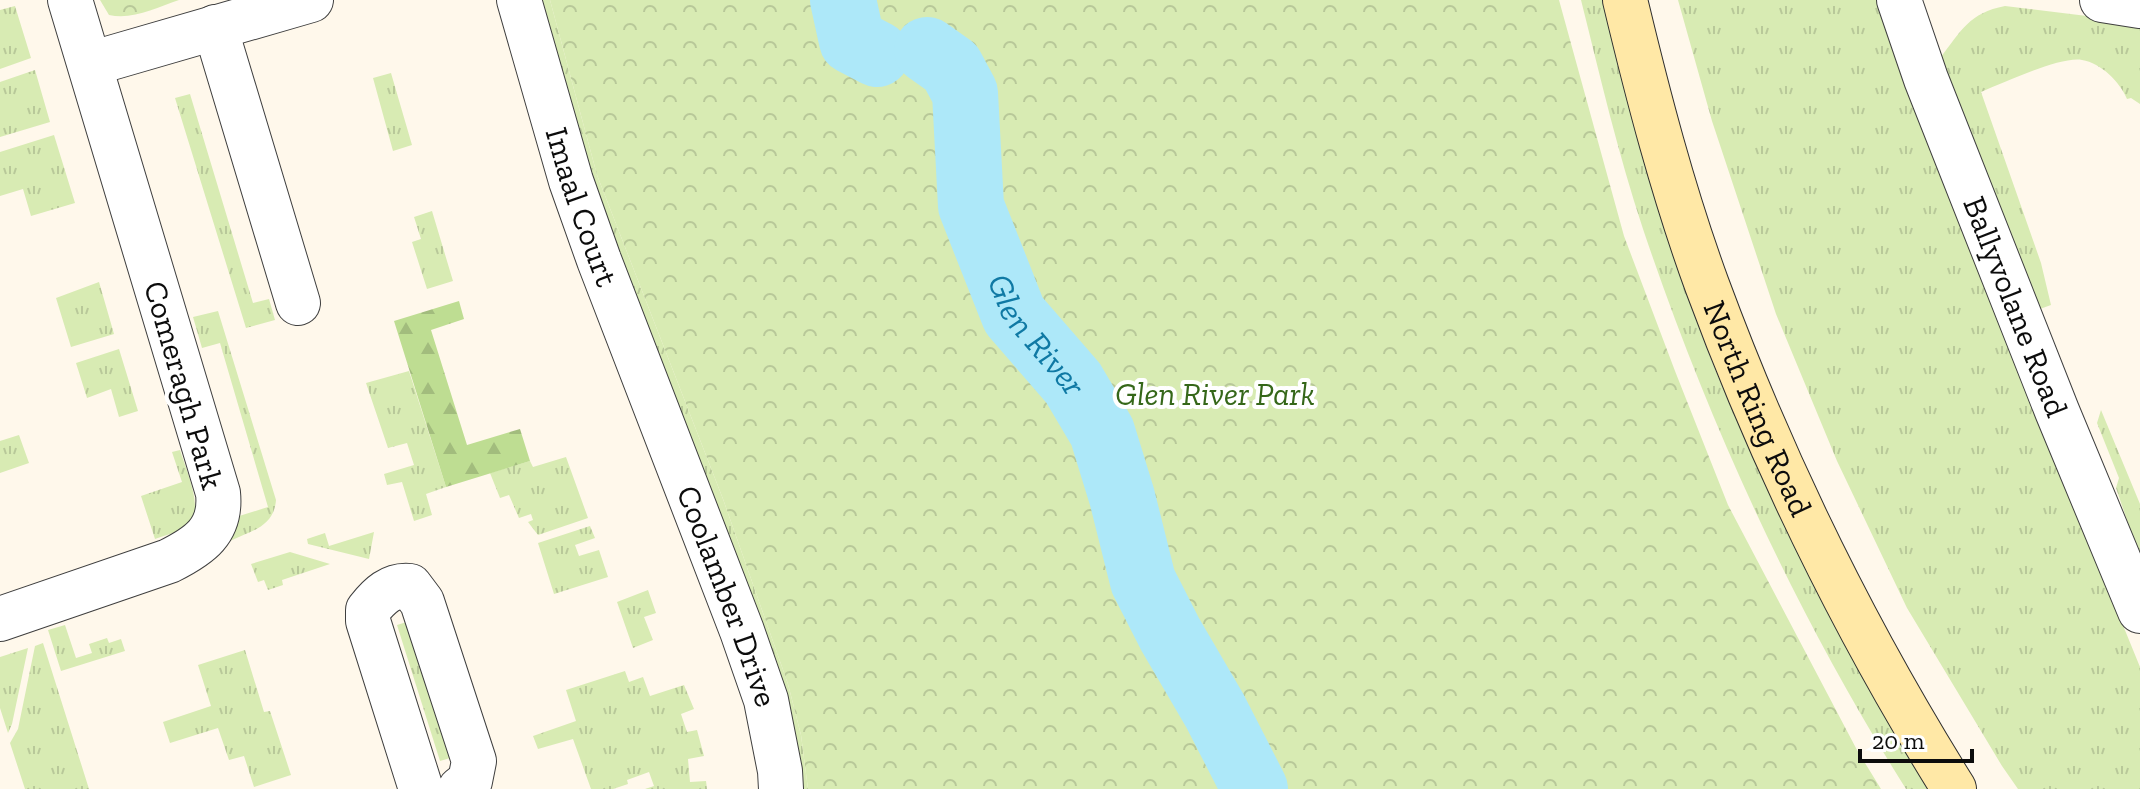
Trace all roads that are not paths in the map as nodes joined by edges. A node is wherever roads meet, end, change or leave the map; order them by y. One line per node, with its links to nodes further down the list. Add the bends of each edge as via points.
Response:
1 (70, 0): 9 (street, Comeragh Park)
2 (519, 0): 11 (street, Imaal Court, via 571,181)
3 (1625, 0): 17 (main road, North Ring Road, via 1673,180 1751,396 1856,621)
4 (2102, 0): 7 (street)
5 (1909, 3): 12 (street, Ballyvolane Road, via 1926,79)
6 (283, 4): 8 (street)
7 (2140, 6)
8 (215, 27): 9 (street); 10 (street)
9 (90, 64): 13 (street, Comeragh Park, via 219,505 211,529 191,550)
10 (298, 303)
11 (657, 410): 16 (street, Coolamber Drive, via 766,700)
12 (2140, 611)
13 (0, 619)
14 (421, 789): 15 (street, via 368,621 368,610 383,593 402,585 410,586 422,602 474,761 470,781)
15 (460, 789)
16 (781, 789)
17 (1954, 789)

